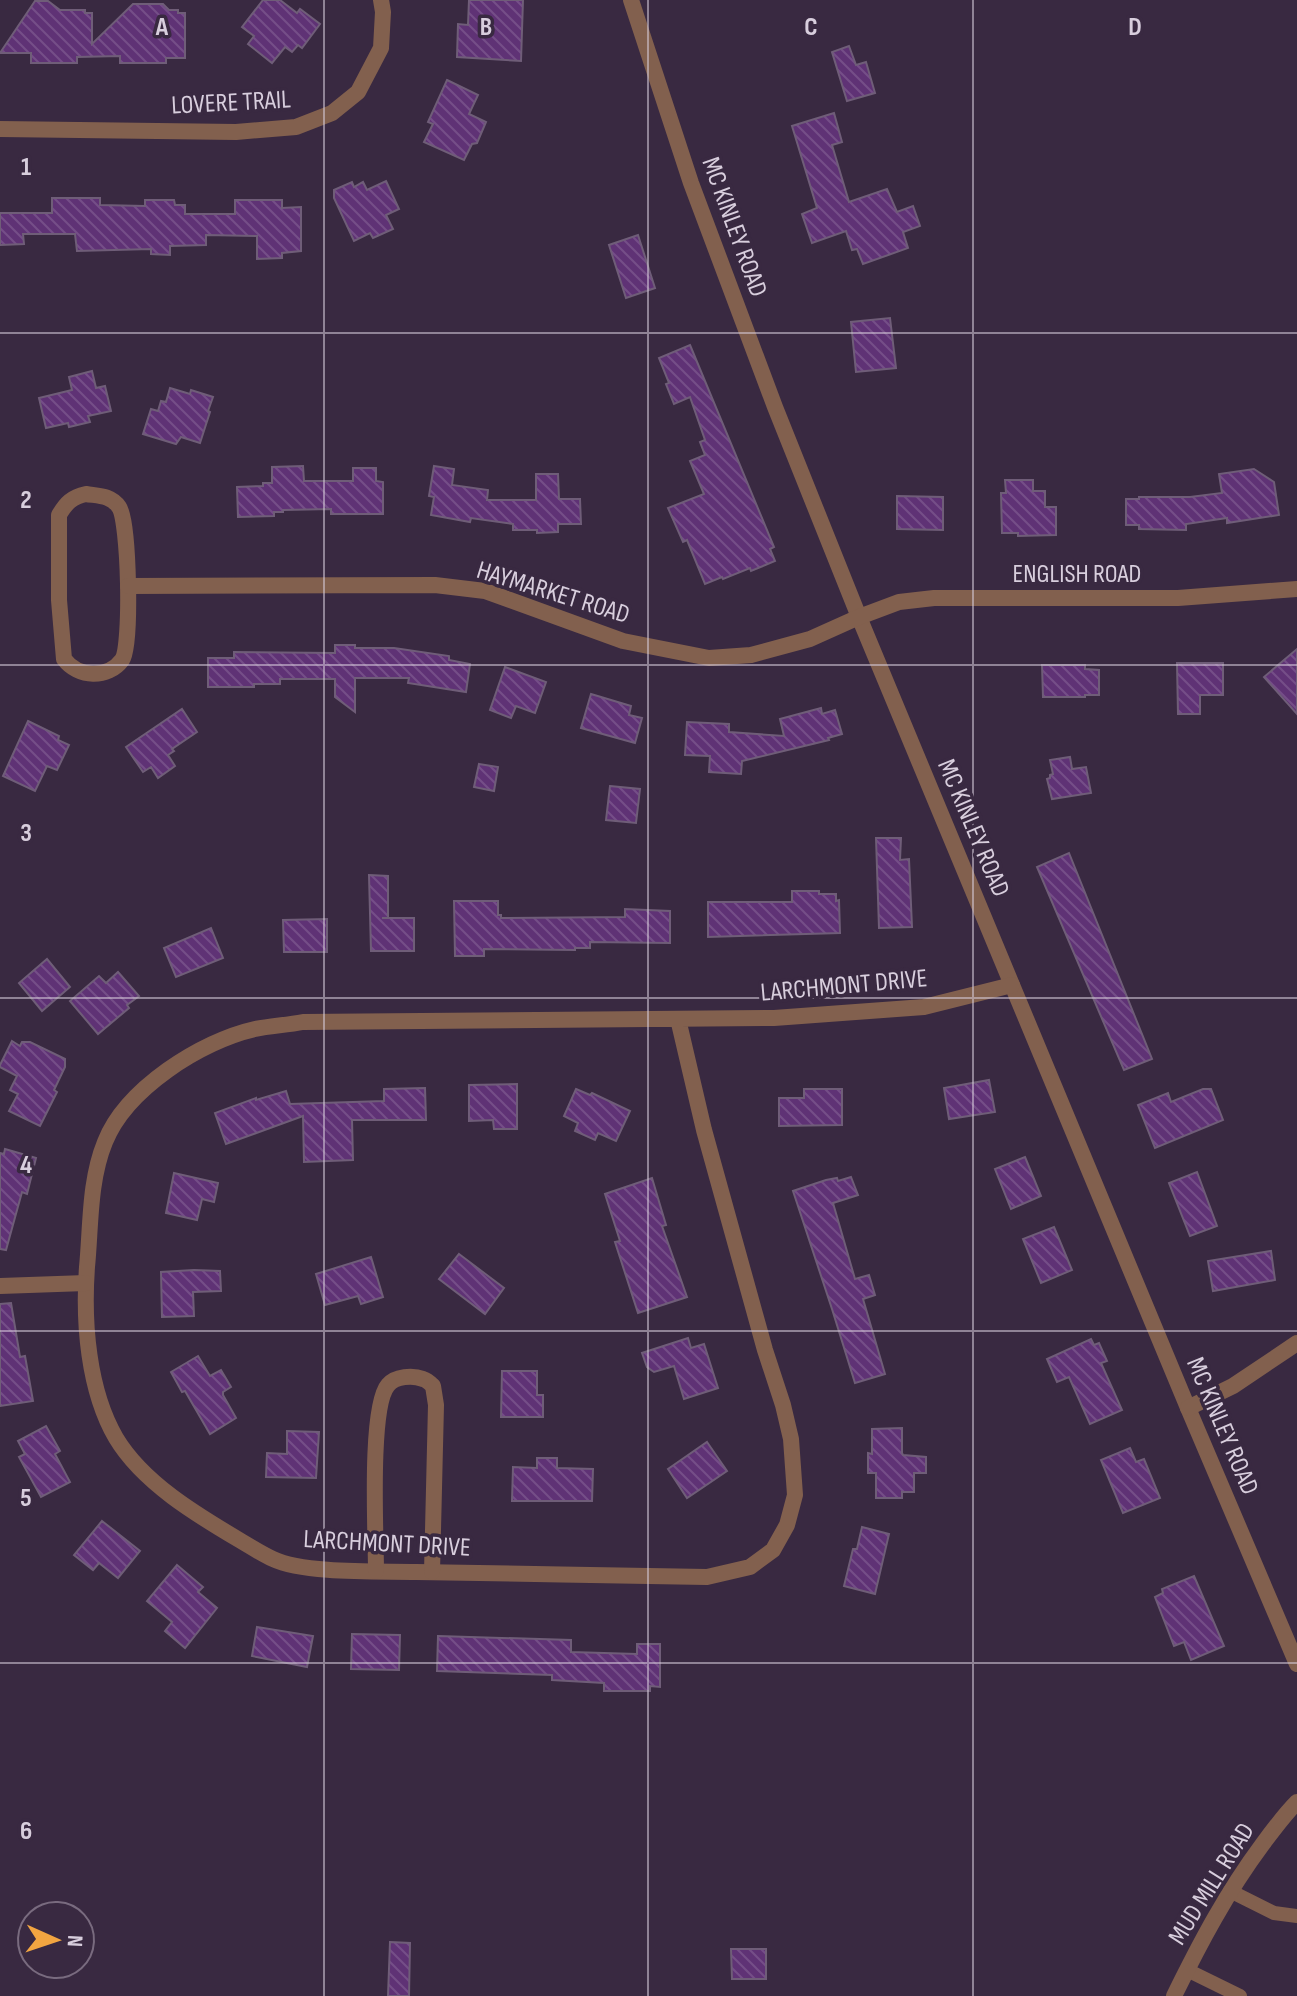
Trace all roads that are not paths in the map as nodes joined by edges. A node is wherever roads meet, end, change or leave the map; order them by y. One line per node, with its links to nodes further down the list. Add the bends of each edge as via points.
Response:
1 (381, 0): 3 (street, LOVERE TRAIL, via 381,48 358,92 332,113 296,127 236,132)
2 (631, 0): 6 (street, MC KINLEY ROAD, via 691,183)
3 (0, 129)
4 (128, 586): 4 (street, via 120,507 108,496 75,497 59,515 59,600 64,659 70,668 89,674 109,672 123,659); 6 (street, HAYMARKET ROAD, via 435,585 485,591 623,641 709,658 751,655 810,639)
5 (1297, 589): 6 (street, ENGLISH ROAD, via 1178,598 934,598 899,602)
6 (859, 617): 7 (street, MC KINLEY ROAD)
7 (1012, 985): 8 (street, LARCHMONT DRIVE, via 924,1007); 12 (street, MC KINLEY ROAD)
8 (678, 1019): 9 (street, LARCHMONT DRIVE, via 303,1022 253,1029 202,1048 131,1102 104,1143 94,1181); 14 (street, LARCHMONT DRIVE, via 791,1439 795,1495 787,1525 773,1550 750,1567 707,1577)
9 (86, 1283): 10 (street); 13 (street, LARCHMONT DRIVE, via 89,1357 99,1400 117,1438 144,1473 203,1518 275,1560 307,1568)
10 (0, 1286)
11 (1297, 1343): 12 (street, via 1233,1386)
12 (1188, 1408): 15 (street, MC KINLEY ROAD)
13 (376, 1571): 14 (street, LARCHMONT DRIVE); 14 (street, via 380,1403 387,1385 398,1377 423,1378 435,1395)
14 (432, 1572)
15 (1297, 1664)
16 (1297, 1802): 17 (street, MUD MILL ROAD)
17 (1230, 1891): 18 (lane, via 1274,1913); 19 (street, MUD MILL ROAD)
18 (1297, 1916)
19 (1187, 1970): 20 (street, MUD MILL ROAD); 21 (lane)
20 (1174, 1996)
21 (1240, 1996)

